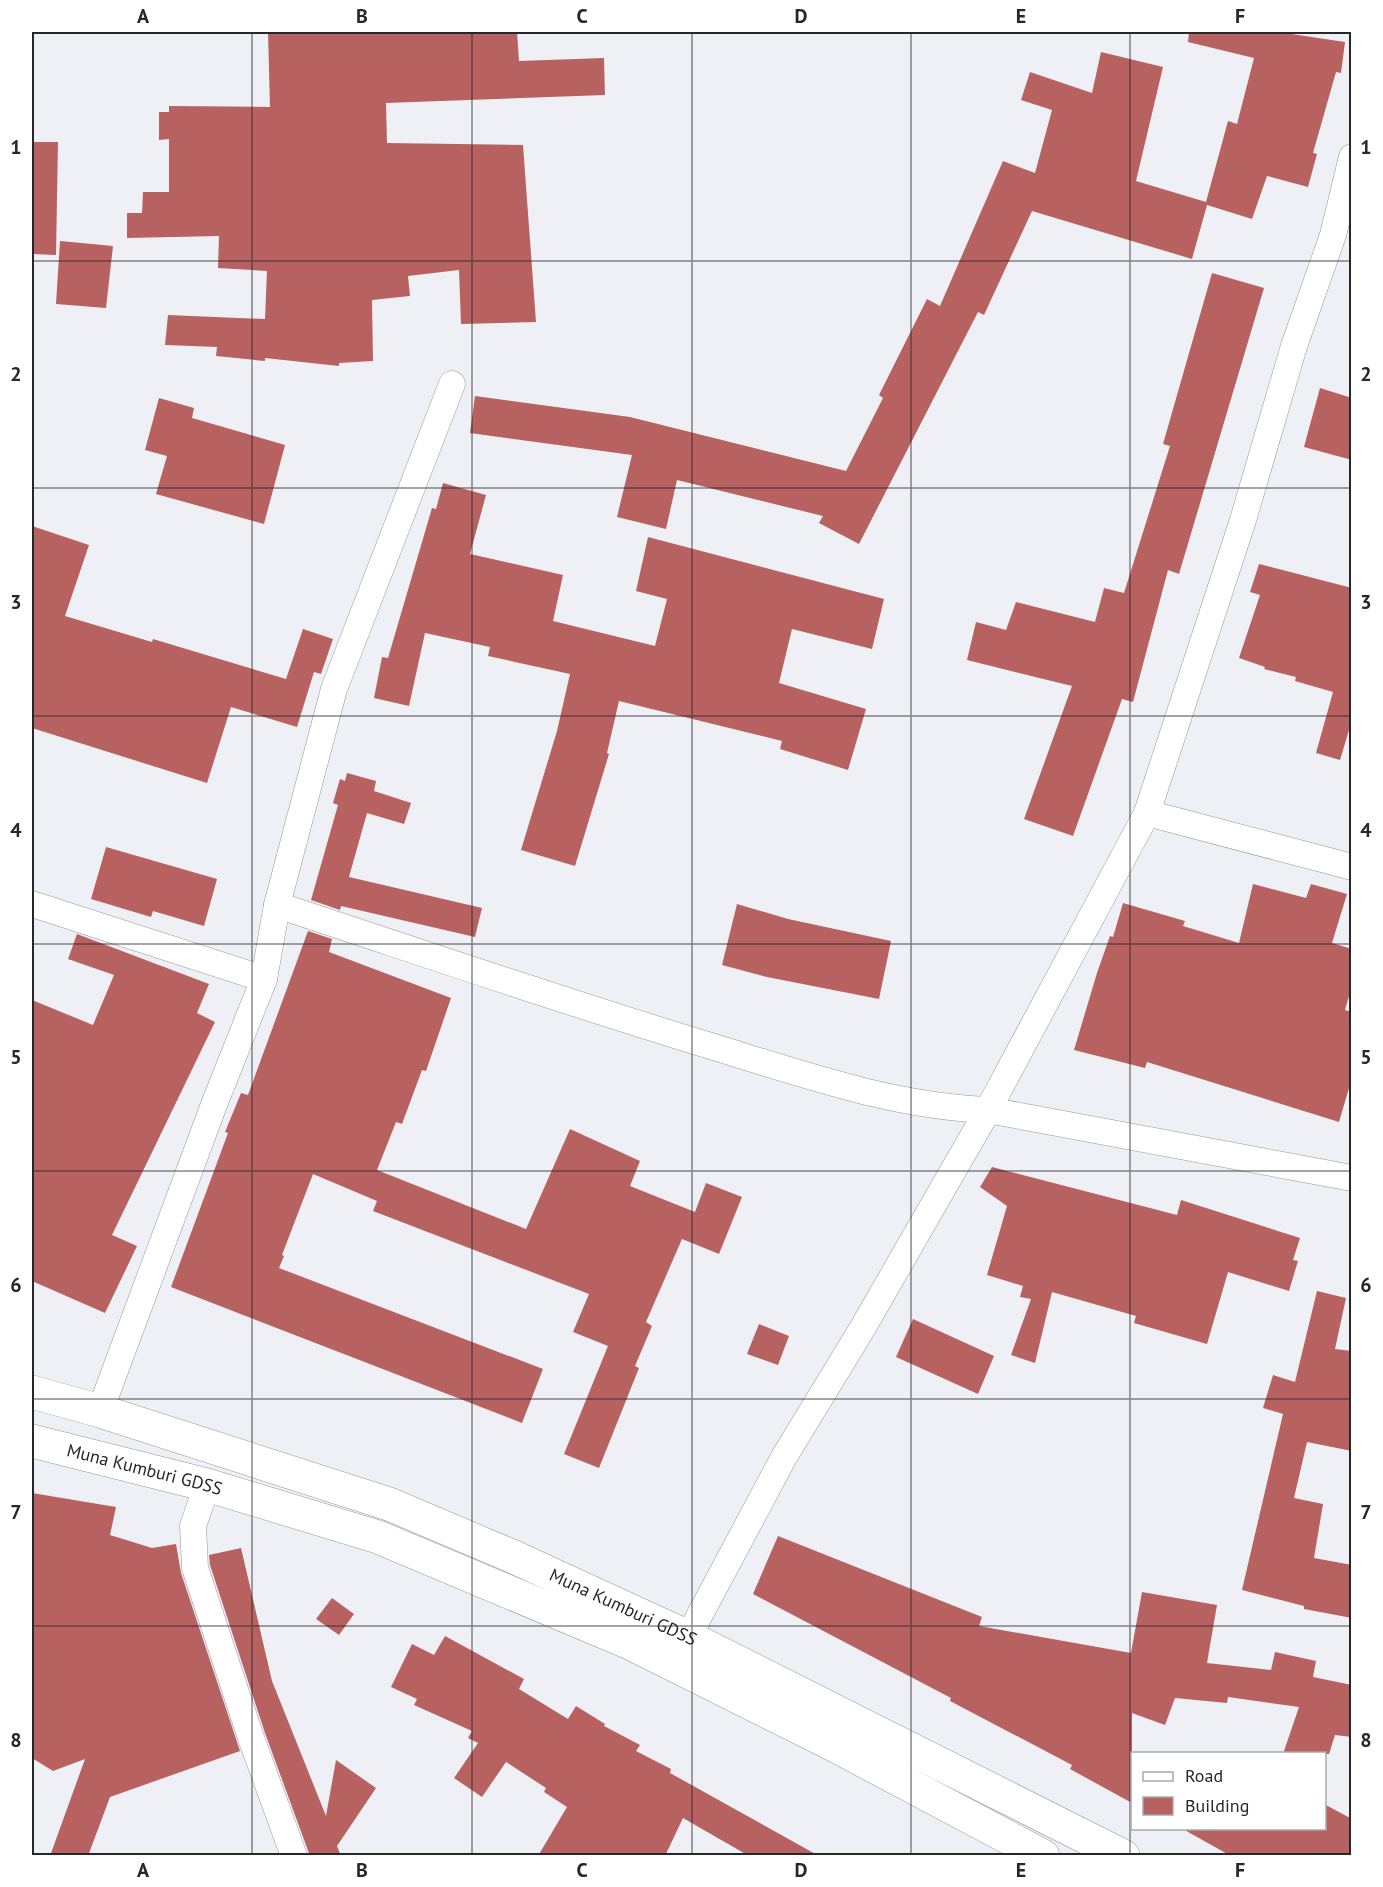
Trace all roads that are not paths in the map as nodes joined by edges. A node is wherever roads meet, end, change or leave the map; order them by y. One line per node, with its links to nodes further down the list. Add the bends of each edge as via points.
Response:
1 (1350, 168): 3 (street, via 1333,235 1294,346 1243,520)
2 (452, 384): 6 (street, via 334,689)
3 (1147, 813): 4 (street); 8 (street)
4 (1352, 867)
5 (32, 904): 7 (street)
6 (277, 905): 7 (street); 8 (street, via 654,1029 861,1092 941,1108)
7 (264, 980): 12 (street)
8 (988, 1110): 9 (street); 15 (street, via 784,1457)
9 (1352, 1179)
10 (32, 1392): 12 (highway)
11 (32, 1399): 12 (highway)
12 (100, 1411): 15 (highway, Muna Kumburi GDSS, via 389,1504)
13 (32, 1442): 14 (highway, Muna Kumburi GDSS)
14 (207, 1485): 16 (street, via 193,1526 195,1568); 17 (highway, Muna Kumburi GDSS, via 378,1537 630,1643)
15 (688, 1637): 18 (highway, Muna Kumburi GDSS)
16 (294, 1856)
17 (1043, 1856)
18 (1123, 1856)

